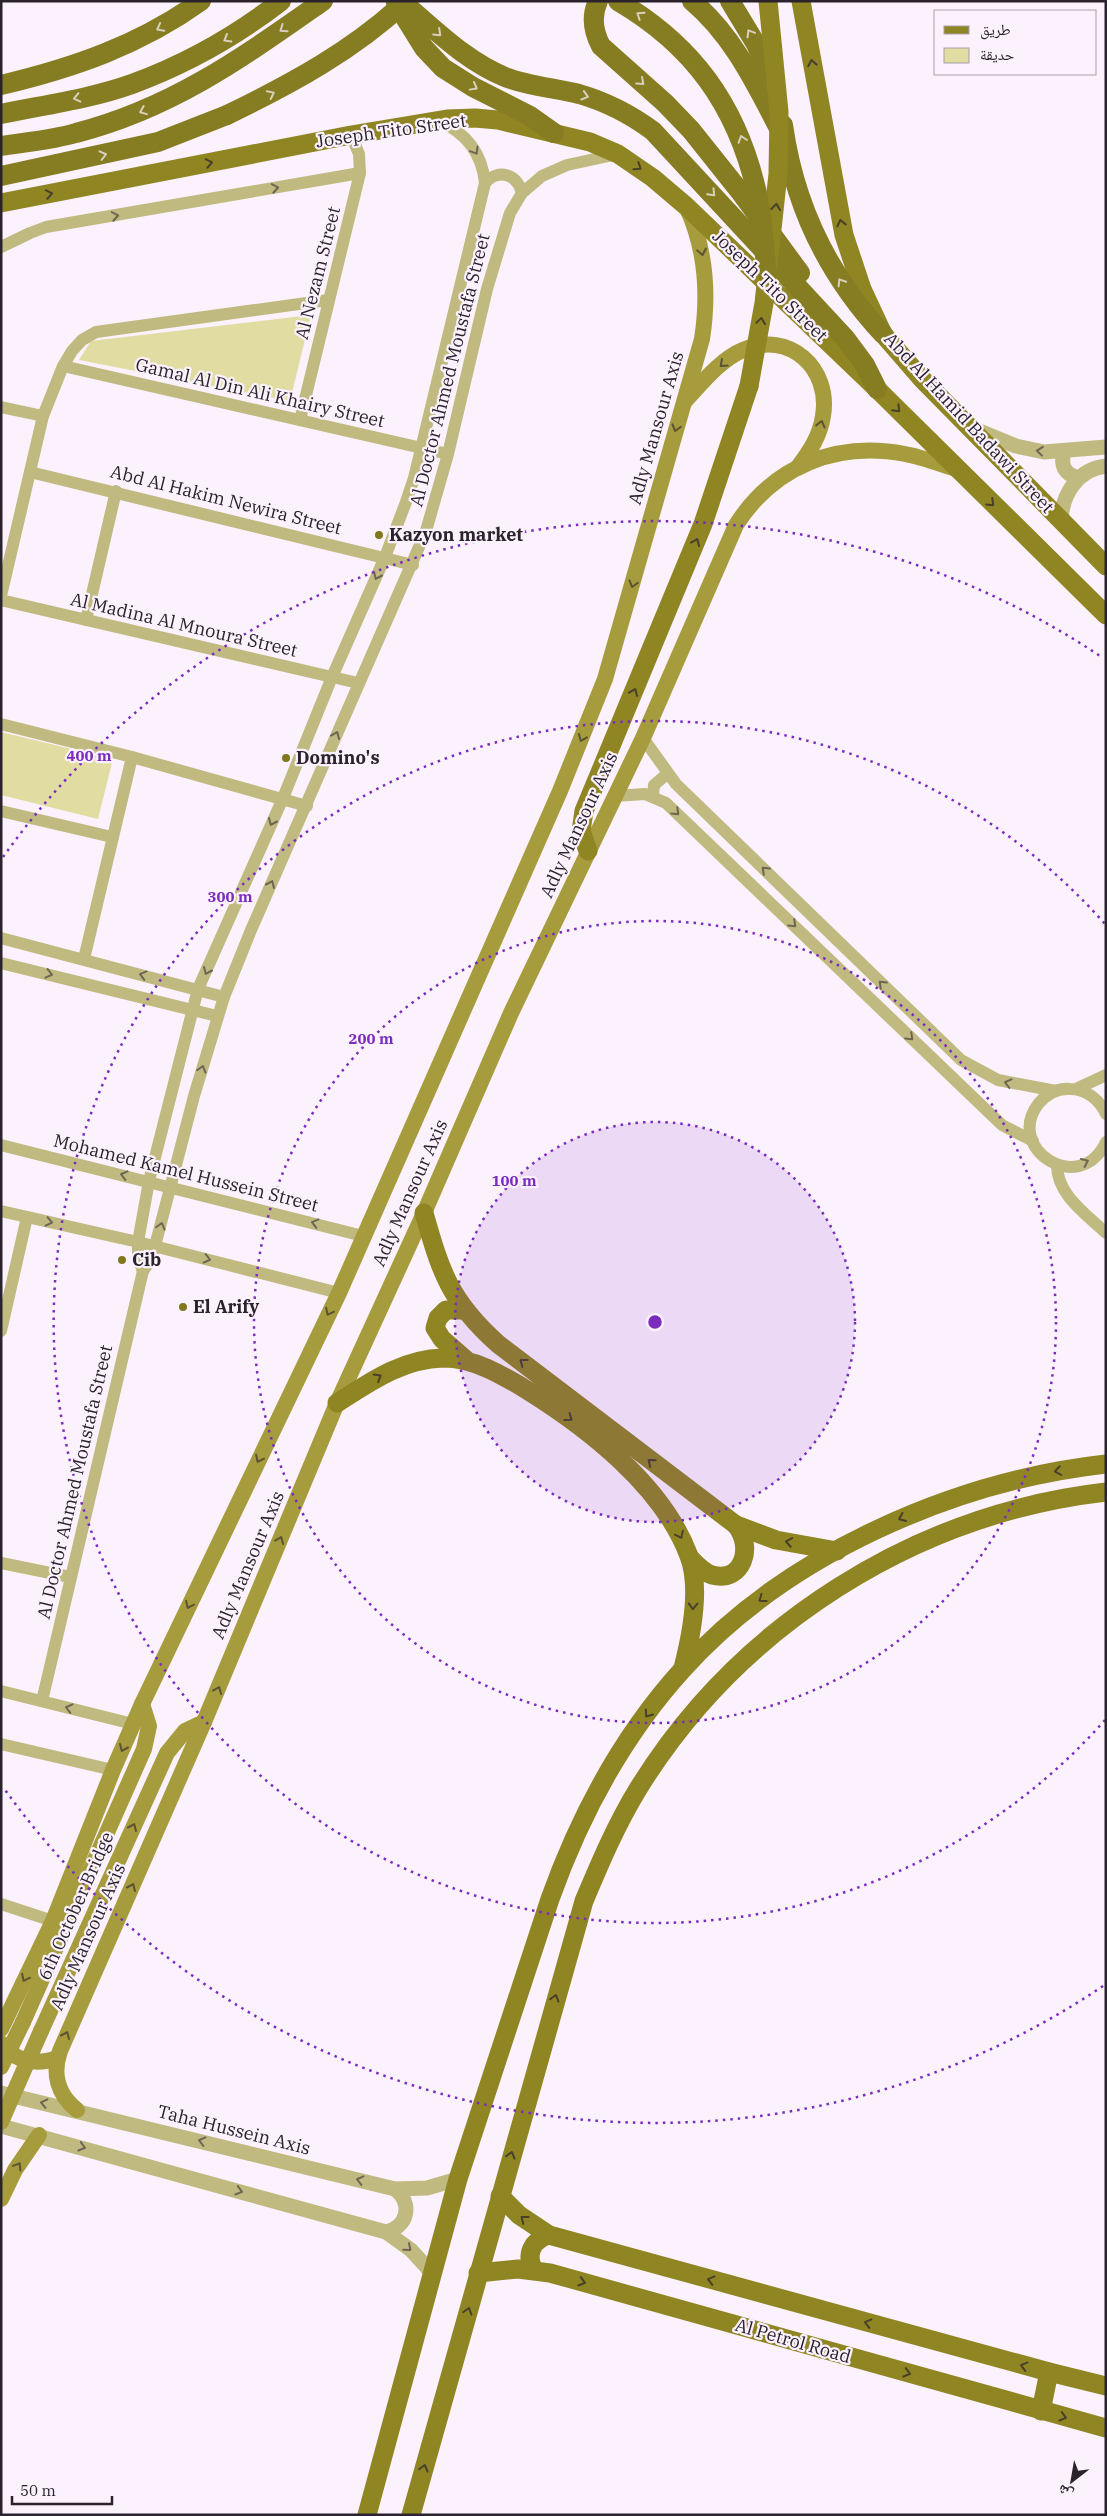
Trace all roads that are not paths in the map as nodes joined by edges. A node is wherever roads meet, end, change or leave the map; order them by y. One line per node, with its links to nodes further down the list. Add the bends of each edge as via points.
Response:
1 (201, 1): 13 (highway, one-way to 13, via 169,23 105,54)
2 (282, 1): 14 (highway, one-way to 14, via 211,48 130,84)
3 (323, 1): 19 (highway, one-way to 19, via 225,69 159,104 74,134)
4 (395, 1): 16 (highway, one-way to 16, via 424,48 443,68 530,116)
5 (401, 1): 30 (highway, one-way to 30, via 467,57 484,67 507,77 607,103 653,131)
6 (406, 1): 22 (highway, one-way to 6, bridge, via 158,142 227,115 283,88 339,54)
7 (598, 1): 30 (highway, one-way to 30, via 593,21 601,46 665,103 709,153 797,268)
8 (618, 1): 28 (highway, one-way to 8, bridge, via 756,189 738,129 726,107 680,48)
9 (692, 1): 18 (highway, via 733,45)
10 (730, 1): 18 (highway, one-way to 10, via 781,108 766,66)
11 (768, 1): 28 (main road, one-way to 11, bridge, via 776,205 779,112)
12 (801, 1): 31 (main road, Abd Al Hamid Badawi Street, one-way to 12, via 862,289 844,235)
13 (1, 85)
14 (1, 114)
15 (438, 121): 16 (main road, Joseph Tito Street, via 498,120); 17 (main road, Joseph Tito Street); 23 (street, Al Doctor Ahmed Moustafa Street, one-way to 23, via 456,130 471,144 481,162)
16 (554, 133): 20 (main road, Joseph Tito Street, via 590,142)
17 (351, 135): 21 (street, Al Nezam Street, via 359,154); 25 (main road, Joseph Tito Street, one-way to 17)
18 (786, 140): 31 (highway, one-way to 18, via 849,293 814,234 802,205)
19 (1, 146)
20 (618, 154): 24 (street, Al Doctor Ahmed Moustafa Street, via 583,160 553,170 531,183); 26 (main road, Joseph Tito Street, one-way to 26, via 654,178)
21 (360, 173): 27 (street, one-way to 21, via 46,228); 29 (street, Al Nezam Street)
22 (1, 176)
23 (485, 184): 24 (street, via 494,176 506,175 517,181); 40 (street, Al Doctor Ahmed Moustafa Street)
24 (522, 193): 42 (street, Al Doctor Ahmed Moustafa Street, via 506,224 487,288)
25 (1, 204)
26 (686, 206): 33 (main road, Joseph Tito Street); 34 (main road, Adly Mansour Axis, one-way to 34, via 701,247 706,303 700,348)
27 (1, 247)
28 (768, 273): 69 (main road, one-way to 28, bridge, via 581,832 584,811 718,485 749,386)
29 (328, 300): 32 (street, via 96,332 82,340); 37 (street, Al Nezam Street)
30 (819, 310): 33 (highway, via 855,351)
31 (883, 334): 38 (main road, Abd Al Hamid Badawi Street)
32 (63, 366): 36 (street); 37 (street, Gamal Al Din Ali Khairy Street)
33 (878, 390): 45 (main road, Joseph Tito Street, one-way to 45)
34 (683, 403): 44 (main road, one-way to 34, via 817,439 824,403 816,370 793,351 774,345 742,350 724,362); 91 (main road, Adly Mansour Axis, one-way to 91, via 620,631 589,720)
35 (1, 407): 36 (street)
36 (43, 416): 46 (street)
37 (300, 420): 40 (street, Gamal Al Din Ali Khairy Street)
38 (968, 427): 41 (street, one-way to 38, via 1029,450); 49 (main road, Abd Al Hamid Badawi Street)
39 (1106, 447): 41 (street)
40 (421, 448): 42 (street, Gamal Al Din Ali Khairy Street); 50 (street, Al Doctor Ahmed Moustafa Street, via 412,486)
41 (1064, 452): 47 (street, via 1064,469 1070,476)
42 (448, 454): 51 (street, Al Doctor Ahmed Moustafa Street, via 437,497)
43 (1106, 466): 47 (street)
44 (798, 467): 45 (main road, Adly Mansour Axis, via 839,453 876,450 908,454); 60 (main road, Adly Mansour Axis, via 765,489 736,525)
45 (956, 469): 55 (main road, Abd Al Hamid Badawi Street, one-way to 55)
46 (30, 472): 48 (street, Abd Al Hakim Newira Street); 53 (street)
47 (1078, 478): 49 (street, via 1065,498)
48 (116, 491): 50 (street, Abd Al Hakim Newira Street); 56 (street)
49 (1061, 520): 52 (main road, Abd Al Hamid Badawi Street)
50 (385, 557): 51 (street, Abd Al Hakim Newira Street); 57 (street, Al Doctor Ahmed Moustafa Street, one-way to 57)
51 (412, 565): 58 (street, Al Doctor Ahmed Moustafa Street)
52 (1106, 566)
53 (1, 596)
54 (1, 600): 56 (street, Al Madina Al Mnoura Street)
55 (1106, 615)
56 (86, 620): 57 (street, Al Madina Al Mnoura Street)
57 (332, 677): 58 (street, Al Madina Al Mnoura Street); 65 (street, Al Doctor Ahmed Moustafa Street)
58 (358, 683): 66 (street, Al Doctor Ahmed Moustafa Street, one-way to 58)
59 (1, 724): 61 (street)
60 (643, 738): 62 (street); 64 (main road, Adly Mansour Axis)
61 (132, 756): 65 (street); 68 (street)
62 (667, 774): 63 (street, via 657,780); 79 (street, one-way to 62, via 998,1080 961,1060)
63 (653, 795): 64 (street); 81 (street, one-way to 81, via 672,808 1002,1125)
64 (615, 796): 69 (main road, Adly Mansour Axis)
65 (283, 798): 66 (street); 73 (street, Al Doctor Ahmed Moustafa Street, one-way to 73)
66 (307, 806): 74 (street, Al Doctor Ahmed Moustafa Street, one-way to 66)
67 (1, 811): 68 (street)
68 (112, 837): 71 (street)
69 (588, 851): 88 (main road, Adly Mansour Axis, via 511,1013)
70 (1, 938): 71 (street)
71 (84, 959): 73 (street, one-way to 71)
72 (1, 962): 75 (street, one-way to 75)
73 (198, 989): 74 (street); 75 (street, Al Doctor Ahmed Moustafa Street)
74 (224, 997): 76 (street, Al Doctor Ahmed Moustafa Street)
75 (192, 1008): 76 (street); 85 (street, Al Doctor Ahmed Moustafa Street)
76 (217, 1016): 86 (street, Al Doctor Ahmed Moustafa Street, one-way to 76)
77 (1106, 1075): 78 (street)
78 (1076, 1089): 79 (street); 80 (street, via 1091,1095)
79 (1056, 1091): 81 (street, via 1041,1100 1032,1115 1030,1133)
80 (1106, 1114)
81 (1033, 1141): 84 (street, via 1042,1156)
82 (1106, 1142): 84 (street, one-way to 82, via 1083,1164 1098,1155)
83 (1, 1145): 85 (street, Mohamed Kamel Hussein Street, one-way to 83)
84 (1057, 1165): 90 (street, via 1059,1181 1066,1194)
85 (149, 1181): 86 (street, Mohamed Kamel Hussein Street); 92 (street, Al Doctor Ahmed Moustafa Street)
86 (172, 1186): 91 (street, Mohamed Kamel Hussein Street, one-way to 86); 93 (street, Al Doctor Ahmed Moustafa Street, one-way to 86)
87 (1, 1211): 89 (street)
88 (424, 1213): 96 (main road, via 443,1275); 99 (main road, Adly Mansour Axis)
89 (27, 1217): 92 (street, one-way to 92); 97 (street)
90 (1106, 1233)
91 (362, 1236): 95 (main road, Adly Mansour Axis)
92 (138, 1242): 93 (street); 94 (street, Al Doctor Ahmed Moustafa Street, via 138,1259)
93 (155, 1246): 94 (street, Al Doctor Ahmed Moustafa Street); 95 (street, one-way to 95)
94 (143, 1271): 106 (street, Al Doctor Ahmed Moustafa Street)
95 (339, 1293): 110 (main road, Adly Mansour Axis, one-way to 110)
96 (465, 1310): 98 (main road, via 446,1310 438,1318 435,1328 442,1339); 102 (main road, one-way to 96, via 498,1344)
97 (1, 1330)
98 (466, 1360): 99 (main road, one-way to 98, via 399,1367 430,1359); 104 (main road, one-way to 104, via 544,1400 600,1442 660,1506 677,1530)
99 (337, 1403): 111 (main road, Adly Mansour Axis, one-way to 99)
100 (1106, 1464): 103 (main road, one-way to 103, via 1017,1480 947,1501 914,1513)
101 (1106, 1492): 128 (main road, one-way to 101, via 584,1901 638,1790 685,1722 735,1667 772,1634 839,1586 875,1565 979,1519 1048,1500)
102 (736, 1525): 103 (main road, one-way to 102, via 776,1540); 104 (main road, via 744,1538 746,1554 733,1571 712,1574)
103 (837, 1551): 107 (main road, one-way to 107, via 793,1577 745,1612)
104 (690, 1558): 107 (main road, one-way to 107, via 692,1625)
105 (1, 1563): 106 (street)
106 (70, 1577): 109 (street, Al Doctor Ahmed Moustafa Street)
107 (683, 1668): 125 (main road, one-way to 125, via 610,1768 576,1832 550,1899)
108 (1, 1691): 109 (street)
109 (42, 1701): 112 (street, one-way to 109)
110 (142, 1704): 112 (main road, Adly Mansour Axis); 120 (main road, 6th October Bridge, bridge, via 149,1726 144,1749)
111 (204, 1722): 119 (main road, Adly Mansour Axis, one-way to 111); 123 (main road, 6th October Bridge, one-way to 111, bridge, via 166,1753 184,1731)
112 (133, 1724): 114 (main road, Adly Mansour Axis, one-way to 114)
113 (1, 1744): 114 (street)
114 (113, 1770): 116 (main road, Adly Mansour Axis)
115 (1, 1904): 116 (street)
116 (54, 1921): 117 (main road, Adly Mansour Axis, one-way to 117)
117 (1, 2029)
118 (1, 2043): 119 (main road, via 23,2060 40,2062)
119 (57, 2058): 122 (main road, Adly Mansour Axis, via 56,2075 61,2091)
120 (1, 2067)
121 (1, 2093): 122 (street, Taha Hussein Axis, one-way to 121)
122 (77, 2110): 127 (street, Taha Hussein Axis, one-way to 122)
123 (1, 2124): 124 (street)
124 (39, 2135): 126 (main road, one-way to 124); 129 (street, one-way to 129)
125 (458, 2179): 127 (street, Taha Hussein Axis, via 427,2188); 132 (main road)
126 (3, 2189)
127 (395, 2189): 129 (street, via 406,2203 406,2214 396,2228)
128 (500, 2196): 130 (main road, Al Petrol Road, one-way to 128, via 519,2215); 133 (main road)
129 (386, 2232): 132 (street, one-way to 132, via 411,2250)
130 (549, 2235): 131 (main road, via 531,2248 530,2260); 134 (main road, Al Petrol Road, one-way to 130)
131 (534, 2270): 133 (main road, Al Petrol Road, via 505,2269); 136 (main road, Al Petrol Road, one-way to 136)
132 (432, 2273): 138 (main road)
133 (478, 2273): 139 (main road, one-way to 133)
134 (1049, 2372): 135 (main road, Al Petrol Road); 136 (main road)
135 (1106, 2386)
136 (1041, 2411): 137 (main road, Al Petrol Road, one-way to 137)
137 (1106, 2428)
138 (367, 2515)
139 (411, 2515)

